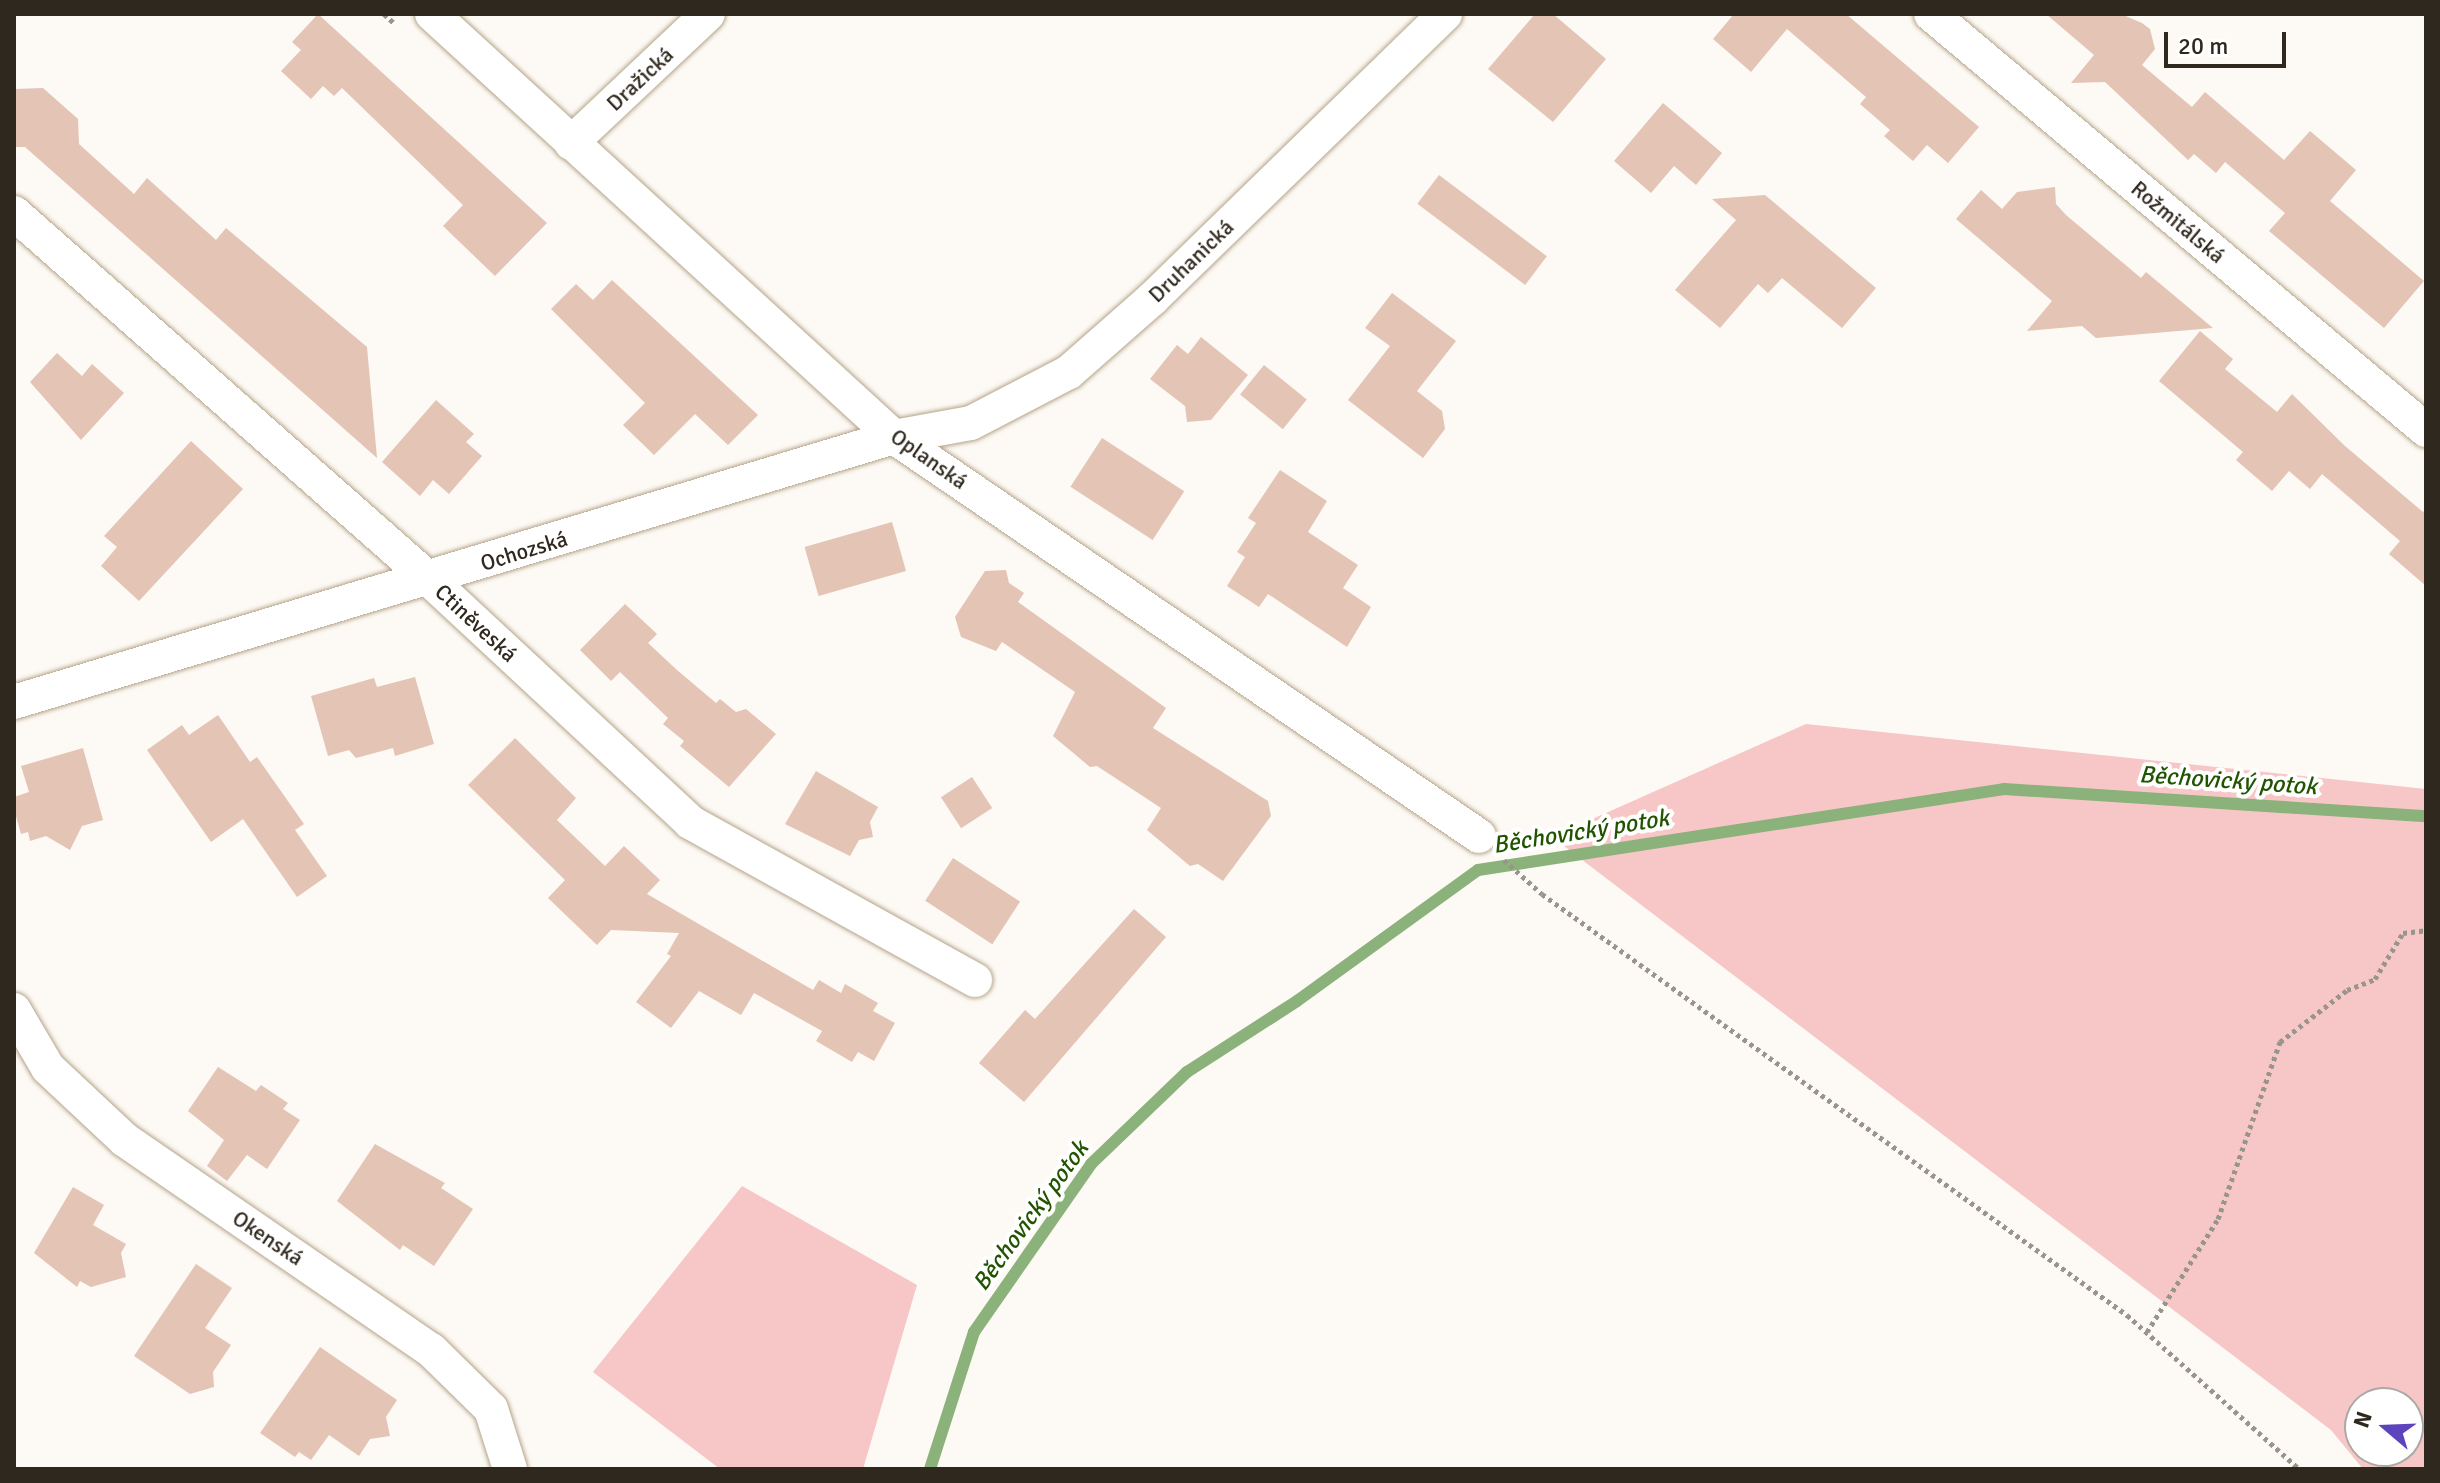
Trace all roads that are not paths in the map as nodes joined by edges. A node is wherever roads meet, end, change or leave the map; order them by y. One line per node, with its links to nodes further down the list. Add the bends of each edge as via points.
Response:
1 (432, 14): 5 (street, Oplanská)
2 (708, 14): 5 (street, Dražická)
3 (1445, 14): 8 (street, Druhanická, via 1069,372 971,423)
4 (1931, 14): 7 (street, Rožmitálská)
5 (571, 143): 8 (street, Oplanská)
6 (14, 213): 9 (street, Ctiněveská)
7 (2426, 430)
8 (894, 437): 9 (street, Ochozská); 11 (street, Oplanská)
9 (430, 580): 10 (street, Ochozská); 12 (street, Ctiněveská, via 690,822)
10 (14, 702)
11 (1479, 836)
12 (975, 980)
13 (14, 1010): 14 (street, Okenská, via 48,1068 125,1140 431,1350 491,1409)
14 (510, 1469)

